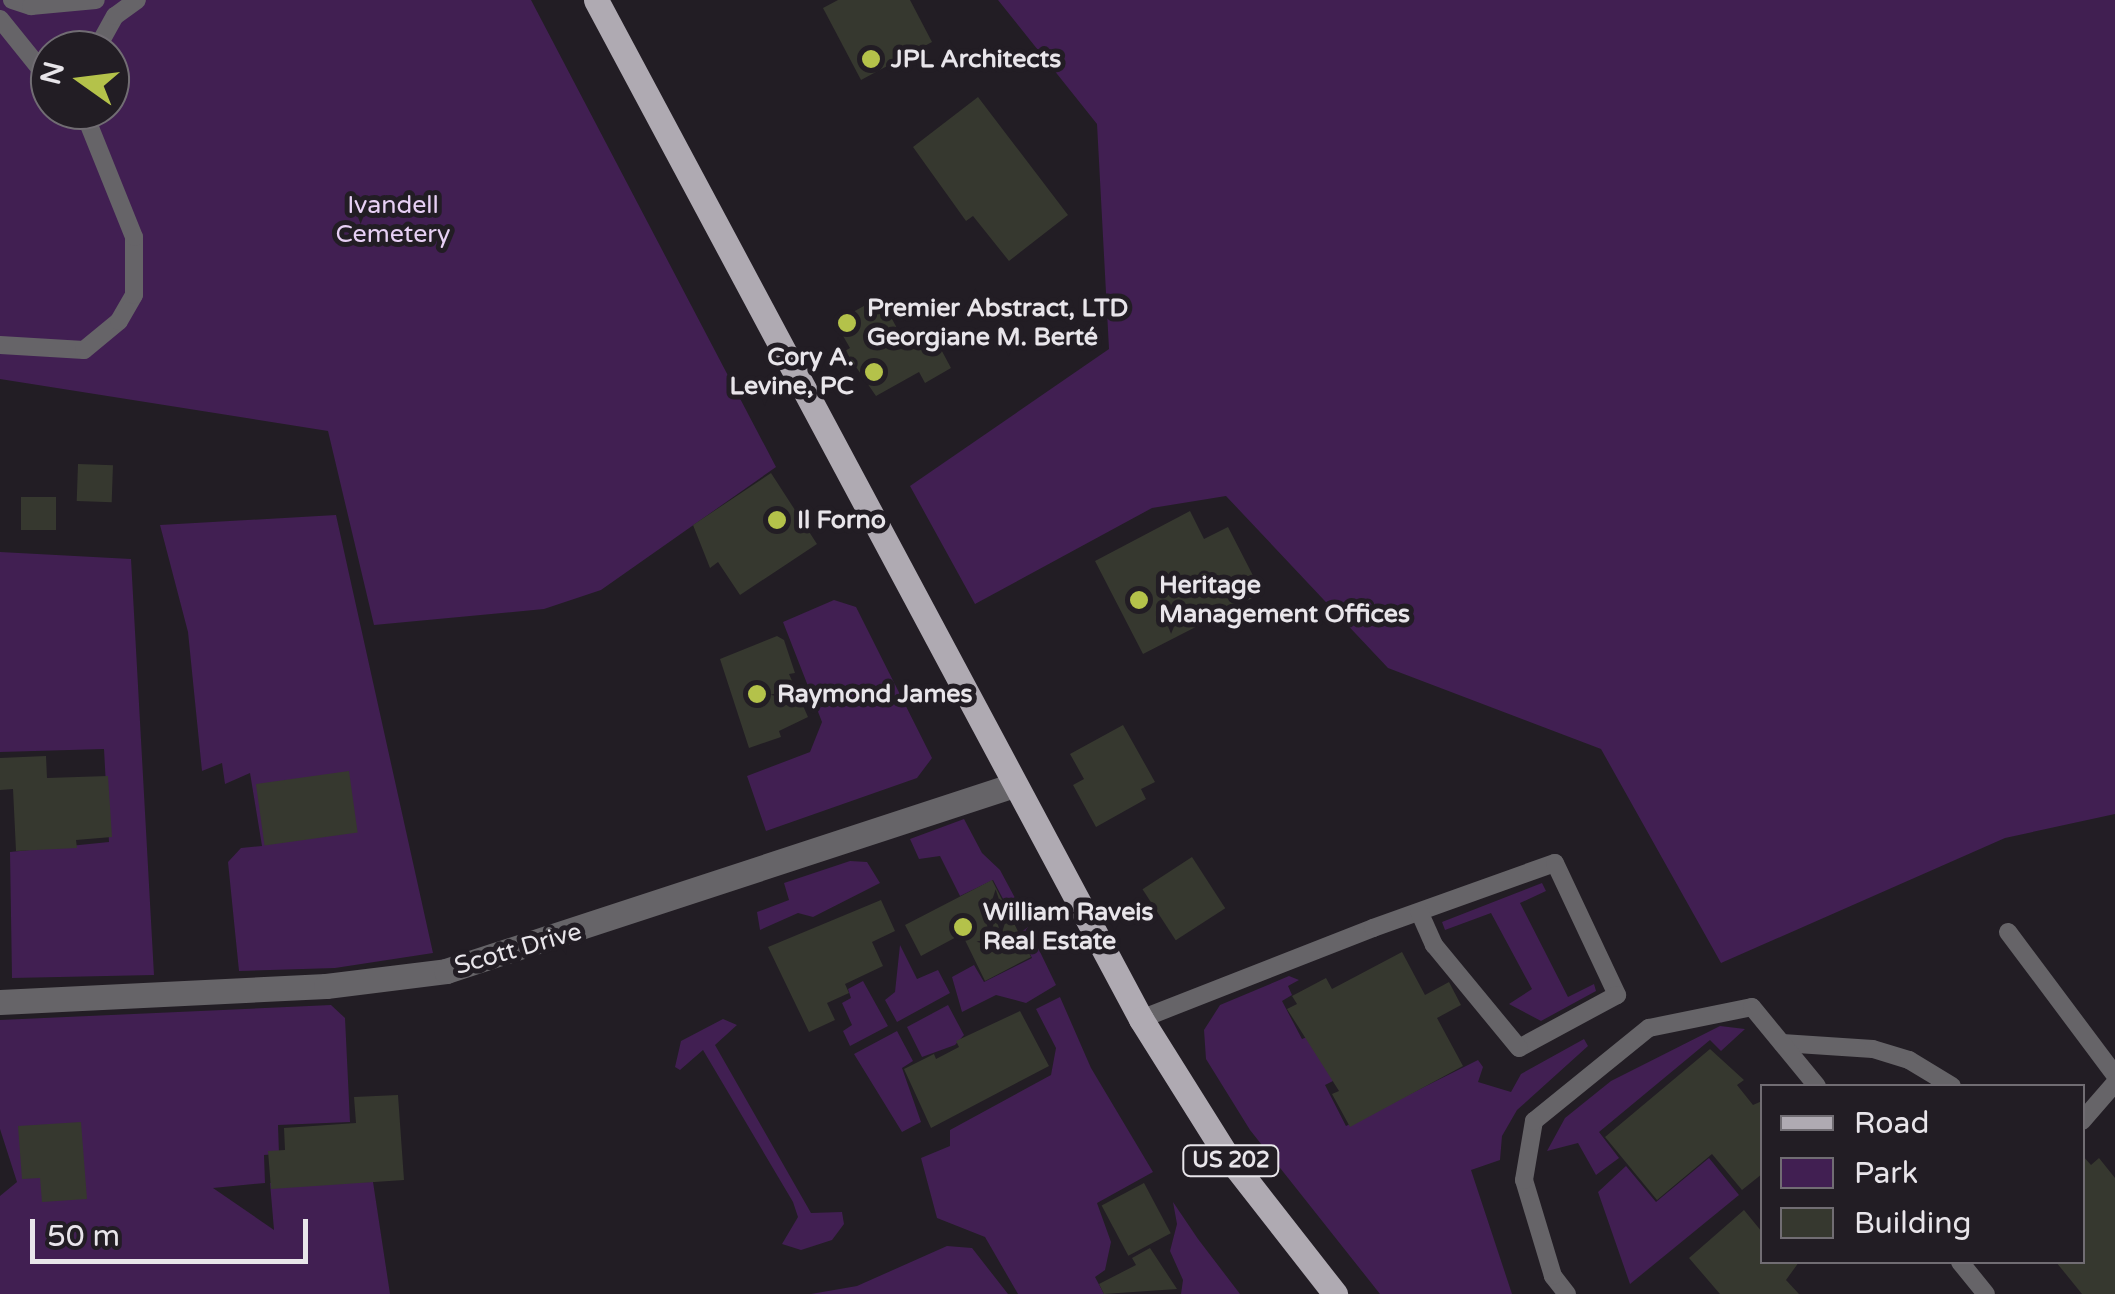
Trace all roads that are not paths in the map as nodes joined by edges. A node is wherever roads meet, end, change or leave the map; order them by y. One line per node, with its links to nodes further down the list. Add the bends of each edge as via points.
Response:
1 (12, 0): 2 (lane, via 31,6)
2 (96, 0)
3 (137, 0): 6 (lane)
4 (596, 0): 10 (main road, US 202)
5 (0, 19): 7 (lane)
6 (107, 30)
7 (30, 56)
8 (87, 130): 9 (lane, via 134,237 134,296 119,321 84,350)
9 (0, 345)
10 (1014, 784): 13 (street, Scott Drive, via 446,971 326,986); 14 (main road, US 202)
11 (1419, 912): 11 (lane, via 1555,864 1617,995 1519,1048 1434,945); 14 (lane)
12 (2008, 932): 16 (lane)
13 (0, 1002)
14 (1141, 1020): 22 (main road, US 202, via 1225,1153)
15 (1782, 1043): 18 (lane); 19 (lane, via 1873,1049 1909,1060); 23 (lane, via 1752,1008 1649,1028 1534,1120 1524,1180 1553,1276)
16 (2115, 1075)
17 (2115, 1083): 20 (lane)
18 (1815, 1084)
19 (1949, 1084)
20 (2085, 1118)
21 (1962, 1264): 24 (lane)
22 (1335, 1294)
23 (1566, 1294)
24 (1986, 1294)

